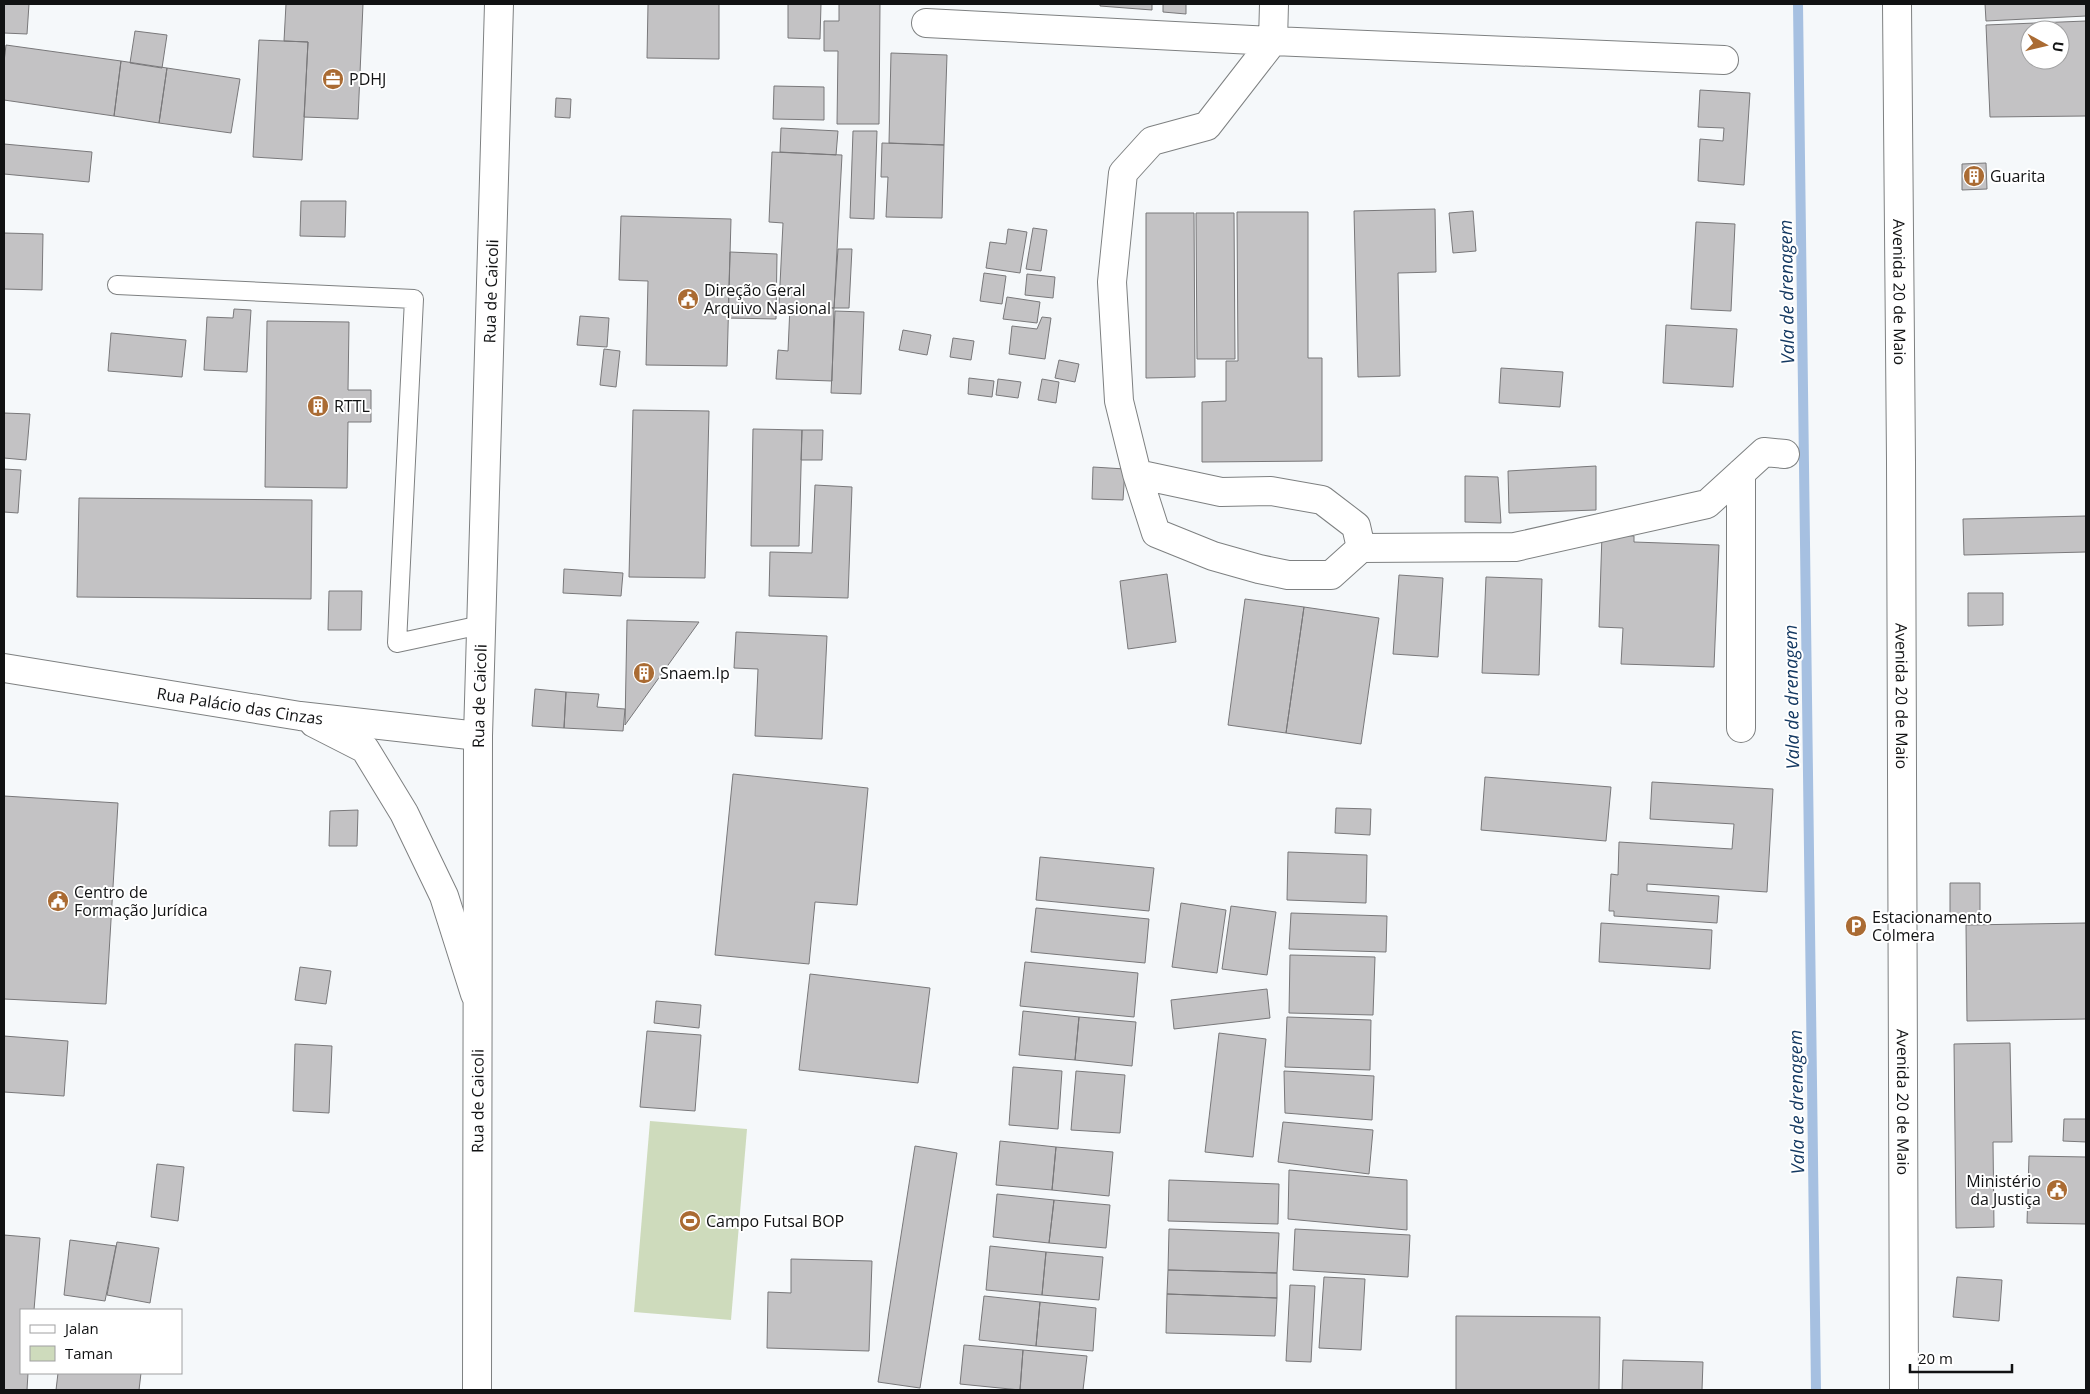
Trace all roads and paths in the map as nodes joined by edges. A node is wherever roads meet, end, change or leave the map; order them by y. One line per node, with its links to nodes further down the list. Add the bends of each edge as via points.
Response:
1 (499, 4): 12 (street, Rua de Caicoli)
2 (1274, 4): 5 (street)
3 (1897, 4): 19 (street, Avenida 20 de Maio, via 1902,461)
4 (926, 23): 5 (street)
5 (1273, 41): 6 (street); 10 (street, via 1207,126 1152,141 1123,172 1112,282 1118,401)
6 (1724, 60)
7 (117, 285): 12 (lane, via 414,298 397,643)
8 (1784, 454): 9 (street, via 1764,452)
9 (1741, 473): 11 (street, via 1707,504 1516,547); 15 (street)
10 (1137, 474): 11 (street, via 1221,492 1271,492 1322,500 1356,526); 11 (street, via 1156,533 1214,556 1288,575 1331,574)
11 (1361, 548)
12 (481, 626): 16 (street, Rua de Caicoli)
13 (4, 668): 14 (street, Rua Palácio das Cinzas)
14 (300, 716): 16 (street, Rua Palácio das Cinzas); 17 (street, via 365,749 404,813 444,896)
15 (1741, 728)
16 (478, 736): 17 (street, Rua de Caicoli)
17 (476, 998): 18 (street, Rua de Caicoli)
18 (477, 1390)
19 (1904, 1390)

